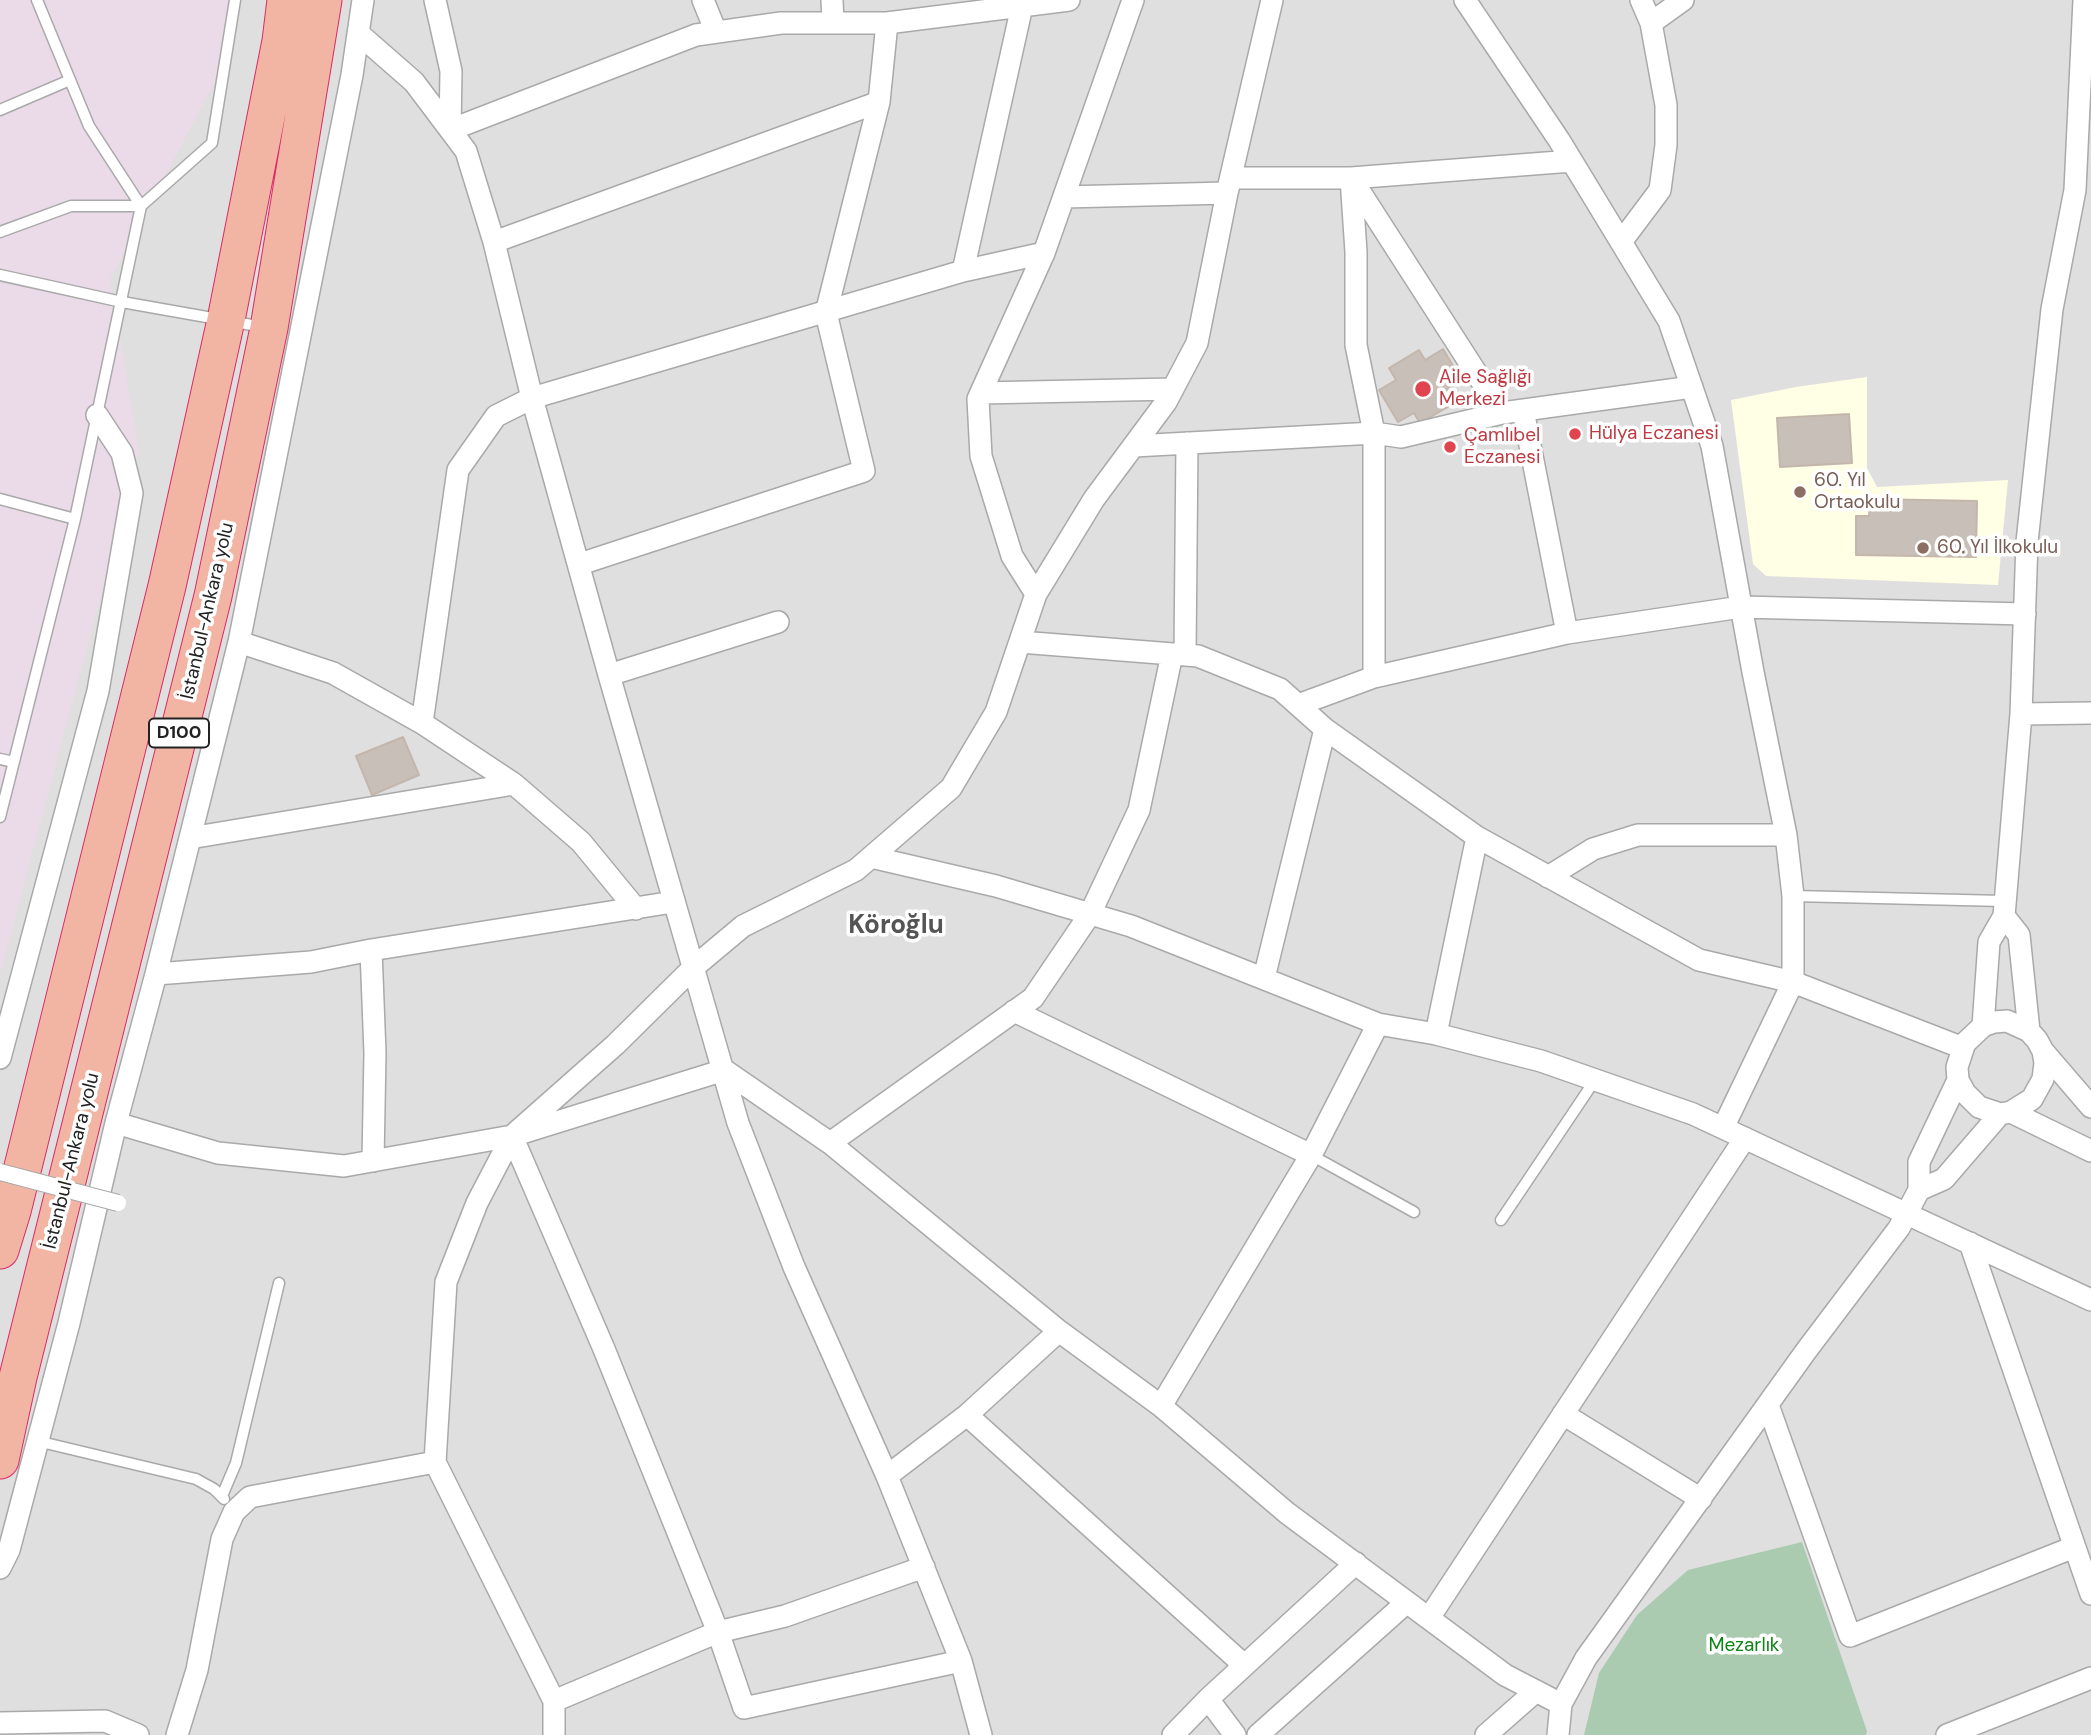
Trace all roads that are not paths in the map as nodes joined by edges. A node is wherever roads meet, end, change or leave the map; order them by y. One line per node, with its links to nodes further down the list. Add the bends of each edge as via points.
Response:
1 (37, 0): 22 (lane)
2 (235, 0): 31 (lane, via 212,143)
3 (286, 0): 40 (highway, D100)
4 (323, 0): 41 (highway, İstanbul-Ankara yolu / D100)
5 (363, 0): 21 (street)
6 (435, 0): 25 (street, via 451,71)
7 (703, 0): 20 (street)
8 (832, 0): 17 (street)
9 (1069, 0): 16 (street)
10 (1133, 0): 30 (street)
11 (1272, 0): 28 (street)
12 (1465, 0): 26 (street)
13 (1641, 0): 19 (street)
14 (1683, 0): 19 (street)
15 (2084, 0): 29 (street)
16 (1022, 6): 18 (street); 36 (street)
17 (833, 23): 18 (street); 20 (street, via 781,23)
18 (887, 23): 23 (street)
19 (1651, 23): 34 (street, via 1666,105 1660,190)
20 (716, 32): 25 (street, via 696,35)
21 (358, 33): 25 (street, via 414,82); 60 (street)
22 (70, 80): 24 (lane); 31 (lane, via 89,126)
23 (878, 102): 33 (street); 39 (street)
24 (0, 110)
25 (450, 130): 33 (street, via 466,151)
26 (1572, 161): 27 (street); 34 (street)
27 (1351, 177): 28 (street); 47 (street); 49 (street, via 1356,345)
28 (1229, 185): 30 (street); 43 (street, via 1197,343)
29 (2083, 189): 57 (street, via 2052,309 2027,542)
30 (1064, 197): 35 (street)
31 (141, 206): 32 (lane, via 71,206); 38 (lane)
32 (0, 232)
33 (494, 242): 45 (street)
34 (1621, 242): 42 (street, via 1669,321)
35 (1044, 253): 36 (street); 44 (street)
36 (963, 271): 39 (street)
37 (0, 275): 38 (lane)
38 (122, 302): 40 (lane); 48 (lane)
39 (826, 313): 45 (street); 54 (street, via 864,471)
40 (226, 320): 41 (lane); 118 (highway, D100, via 166,586)
41 (269, 328): 127 (highway, İstanbul-Ankara yolu / D100, via 213,596)
42 (1692, 387): 46 (street); 56 (street, via 1712,446)
43 (1173, 388): 44 (street); 51 (street)
44 (981, 393): 55 (street, via 981,456 1012,556)
45 (533, 398): 54 (street); 68 (street, via 496,416 458,470)
46 (1523, 410): 47 (street); 59 (street)
47 (1502, 413): 49 (street, via 1401,437)
48 (97, 415): 53 (lane); 90 (street, via 122,453 132,493 98,691)
49 (1374, 433): 50 (street); 64 (street)
50 (1187, 443): 51 (street); 62 (street)
51 (1134, 446): 55 (street, via 1094,499)
52 (0, 499): 53 (lane)
53 (75, 519): 71 (lane)
54 (580, 564): 63 (street)
55 (1036, 594): 61 (street)
56 (1741, 607): 57 (street); 59 (street); 74 (street)
57 (2025, 614): 67 (street)
58 (778, 622): 63 (street)
59 (1567, 633): 64 (street)
60 (239, 642): 68 (street, via 333,673); 76 (street)
61 (1020, 642): 62 (street); 77 (street, via 996,712 951,788)
62 (1179, 654): 65 (street, via 1198,656 1280,689); 83 (street, via 1139,810)
63 (608, 675): 80 (street)
64 (1374, 677): 65 (street)
65 (1298, 705): 69 (street)
66 (2091, 713): 67 (street)
67 (2021, 714): 81 (street)
68 (422, 723): 72 (street)
69 (1325, 729): 75 (street); 87 (street)
70 (0, 758): 71 (lane)
71 (14, 762): 73 (lane)
72 (514, 784): 76 (street); 82 (street, via 581,842)
73 (0, 817)
74 (1786, 835): 78 (street, via 1638,835 1594,849); 79 (street)
75 (1477, 837): 78 (street); 94 (street)
76 (190, 838): 86 (street)
77 (871, 857): 83 (street); 85 (street, via 856,870 743,926)
78 (1548, 877): 88 (street, via 1699,960)
79 (1793, 896): 81 (lane); 88 (street)
80 (673, 902): 82 (street); 85 (street)
81 (2004, 908): 92 (street, via 1989,942); 93 (street, via 2018,935)
82 (636, 909): 84 (street)
83 (1090, 914): 87 (street); 89 (street, via 1032,998)
84 (371, 950): 86 (street, via 311,962); 110 (street)
85 (694, 967): 98 (street); 105 (street)
86 (156, 974): 103 (street)
87 (1264, 978): 91 (street)
88 (1793, 982): 95 (street); 104 (street)
89 (1014, 1011): 107 (street); 109 (street)
90 (5, 1015): 97 (street)
91 (1378, 1024): 94 (street); 109 (street)
92 (1983, 1026): 93 (street, via 2007,1021); 95 (street)
93 (2029, 1031): 96 (street)
94 (1436, 1034): 99 (street)
95 (1963, 1048): 100 (street)
96 (2043, 1051): 101 (street); 102 (street, via 2043,1079 2038,1090 2023,1107)
97 (0, 1058)
98 (724, 1070): 105 (street); 107 (street); 129 (street, via 738,1123 794,1267)
99 (1595, 1080): 104 (street); 116 (lane)
100 (1958, 1080): 102 (street, via 1973,1102 1987,1111); 112 (street, via 1919,1162)
101 (2091, 1107)
102 (2006, 1113): 108 (street); 112 (street, via 1944,1179)
103 (116, 1123): 110 (street, via 218,1153 344,1166); 126 (street)
104 (1723, 1128): 106 (street)
105 (512, 1136): 110 (street); 128 (street, via 477,1203 446,1282); 139 (street)
106 (1745, 1138): 115 (street); 124 (street)
107 (830, 1143): 121 (street)
108 (2091, 1151)
109 (1311, 1155): 114 (lane); 123 (street)
110 (373, 1161)
111 (0, 1172): 113 (street, bridge)
112 (1919, 1190): 115 (street)
113 (118, 1203)
114 (1414, 1212)
115 (1907, 1213): 117 (street); 122 (street)
116 (1501, 1220)
117 (1970, 1242): 120 (street); 132 (street)
118 (0, 1250)
119 (279, 1283): 131 (lane)
120 (2091, 1300)
121 (1059, 1331): 123 (street); 125 (street)
122 (1768, 1405): 130 (street); 132 (street, via 1850,1636)
123 (1161, 1406): 133 (street, via 1287,1513)
124 (1563, 1414): 130 (street); 138 (street)
125 (967, 1415): 129 (street); 141 (street)
126 (37, 1441): 131 (lane, via 195,1479); 135 (street, via 9,1550)
127 (0, 1460)
128 (435, 1462): 131 (street); 145 (street)
129 (887, 1476): 134 (street)
130 (1701, 1499): 146 (street, via 1586,1658)
131 (228, 1504): 149 (street, via 197,1670)
132 (2074, 1547): 136 (street)
133 (1356, 1563): 137 (street); 141 (street)
134 (924, 1567): 139 (street, via 785,1616); 140 (street)
135 (0, 1568)
136 (2091, 1594)
137 (1407, 1602): 138 (street); 154 (street)
138 (1429, 1618): 143 (street, via 1505,1675)
139 (718, 1632): 140 (street, via 744,1708); 145 (street)
140 (961, 1661): 151 (street)
141 (1244, 1665): 144 (street)
142 (2091, 1678): 157 (street)
143 (1536, 1691): 146 (street); 155 (street)
144 (1208, 1699): 152 (street); 153 (street)
145 (554, 1701): 150 (street)
146 (1561, 1704): 156 (street)
147 (0, 1723): 148 (street, via 105,1721)
148 (138, 1735)
149 (177, 1735)
150 (554, 1735)
151 (981, 1735)
152 (1173, 1735)
153 (1235, 1735)
154 (1258, 1735)
155 (1486, 1735)
156 (1558, 1735)
157 (1947, 1735)

